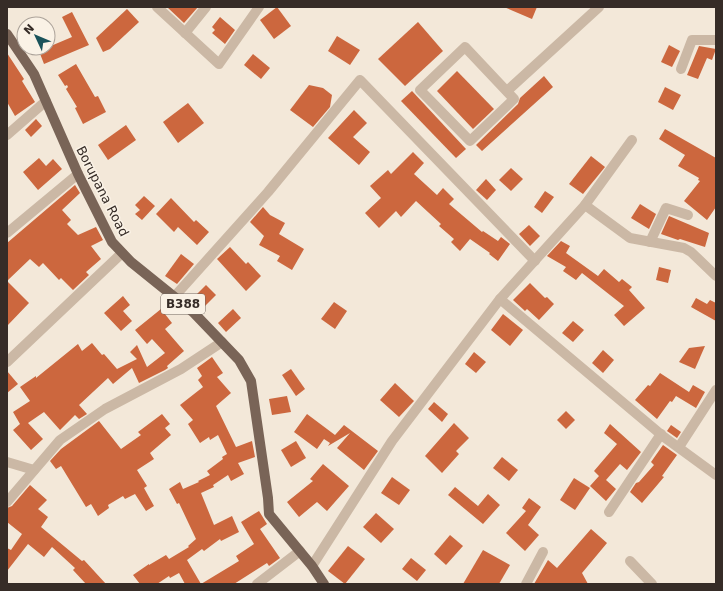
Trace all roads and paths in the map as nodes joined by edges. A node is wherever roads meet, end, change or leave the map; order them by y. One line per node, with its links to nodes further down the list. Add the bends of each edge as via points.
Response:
1 (157, 7): 5 (street)
2 (206, 7): 5 (street)
3 (259, 7): 5 (street, via 219,64)
4 (599, 7): 9 (street)
5 (185, 33)
6 (7, 34): 10 (main road, Borupana Road / B388, via 34,74)
7 (716, 40): 8 (street, via 692,40)
8 (681, 69)
9 (507, 91): 9 (street, via 514,99 470,141 420,90 465,47)
10 (46, 101): 11 (street); 13 (main road, Borupana Road / B388)
11 (7, 135)
12 (632, 140): 14 (street)
13 (78, 174): 16 (street); 18 (main road, Borupana Road / B388, via 112,242)
14 (585, 206): 17 (street, via 630,238); 19 (street)
15 (688, 215): 17 (street, via 666,208)
16 (7, 233)
17 (650, 242): 20 (street, via 684,248 692,252)
18 (122, 253): 21 (main road, Borupana Road / B388); 24 (street)
19 (535, 261): 21 (street, via 360,80 268,192); 22 (street)
20 (716, 276)
21 (174, 297): 23 (main road, Borupana Road / B388, via 193,312)
22 (500, 299): 26 (street); 36 (street, via 392,441)
23 (222, 342): 29 (street, via 181,368 105,409 60,440); 33 (main road, Borupana Road / B388, via 239,360 251,381 269,514)
24 (7, 362)
25 (716, 390): 27 (street)
26 (662, 434): 27 (street); 32 (street)
27 (679, 447): 30 (street)
28 (7, 462): 29 (street)
29 (34, 470): 31 (street)
30 (716, 475)
31 (7, 502)
32 (608, 512)
33 (300, 551): 36 (main road, Borupana Road / B388); 37 (street)
34 (543, 552): 39 (street)
35 (630, 562): 40 (street)
36 (312, 566): 38 (main road, Borupana Road / B388)
37 (257, 584)
38 (324, 584)
39 (526, 584)
40 (652, 584)

